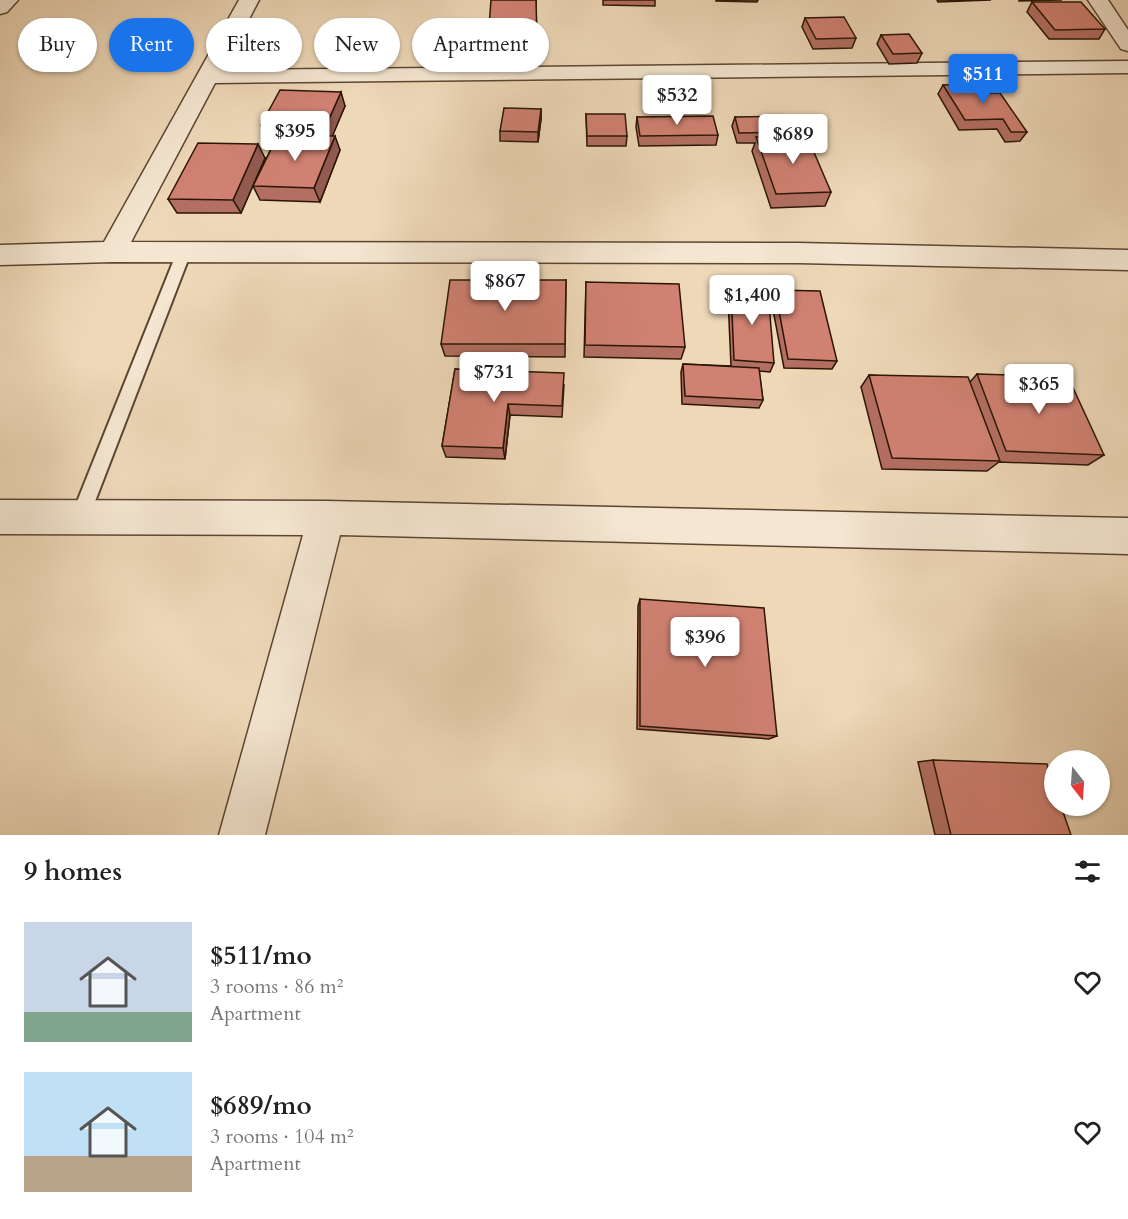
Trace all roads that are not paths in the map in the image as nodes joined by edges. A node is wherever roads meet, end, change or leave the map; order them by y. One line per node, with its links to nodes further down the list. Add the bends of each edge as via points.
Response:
1 (8, 0): 4 (street)
2 (249, 0): 7 (street)
3 (1098, 0): 5 (street)
4 (0, 8)
5 (1128, 45)
6 (1128, 67): 7 (street)
7 (209, 77): 8 (street)
8 (112, 252): 9 (street); 10 (street)
9 (184, 252): 11 (street, via 798,253); 13 (lane)
10 (0, 255)
11 (1128, 260)
12 (0, 517): 13 (street)
13 (80, 517): 14 (street)
14 (326, 518): 15 (street); 16 (street)
15 (1128, 536)
16 (242, 835)

